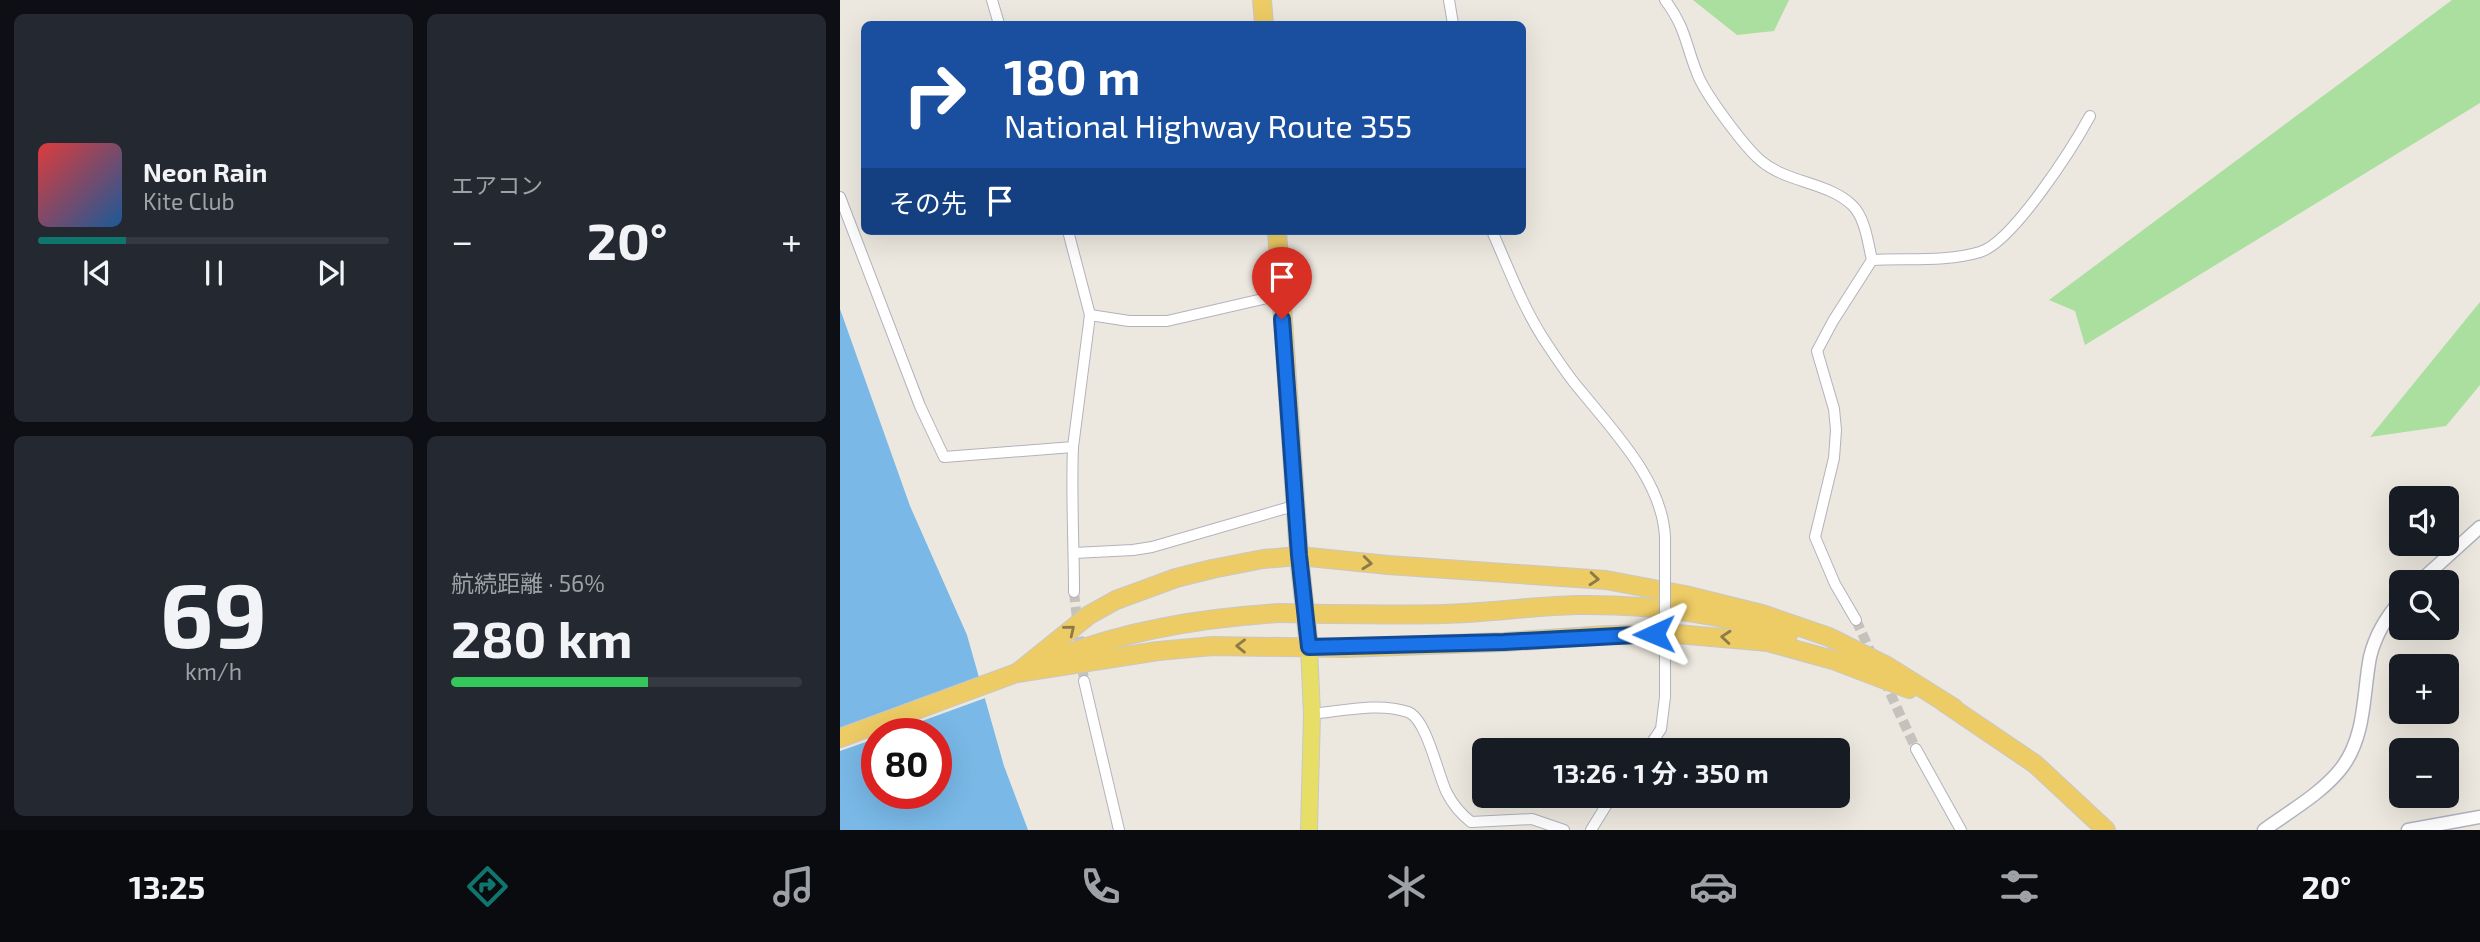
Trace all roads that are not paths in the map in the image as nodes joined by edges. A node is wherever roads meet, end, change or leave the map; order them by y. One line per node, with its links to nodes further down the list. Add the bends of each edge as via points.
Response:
1 (992, 0): 5 (street)
2 (1262, 0): 6 (highway)
3 (1448, 0): 7 (street)
4 (1665, 0): 13 (street, via 1686,36 1697,75 1712,101 1760,160 1853,206)
5 (998, 21)
6 (1264, 21)
7 (1452, 21)
8 (2090, 116): 13 (street, via 2017,223 1995,244 1981,252 1947,257)
9 (840, 197): 16 (street, via 944,457)
10 (1069, 235): 15 (street)
11 (1277, 235): 14 (highway)
12 (1494, 235): 31 (street, bridge, via 1543,337 1628,448 1658,500 1665,538 1665,696 1661,729)
13 (1872, 260): 24 (street, via 1817,351 1836,430 1815,537)
14 (1280, 295): 15 (street, via 1167,321); 17 (highway)
15 (1090, 315): 16 (street)
16 (1073, 447): 19 (street)
17 (1297, 505): 19 (street, via 1152,547); 20 (highway)
18 (2480, 527): 21 (street)
19 (1074, 553): 22 (street)
20 (1299, 555): 25 (highway); 26 (highway, one-way to 20, via 1089,615 1116,600 1188,575); 28 (highway, one-way to 28, via 1606,580 1685,594 1829,638 1887,666)
21 (2432, 570)
22 (1074, 592)
23 (2389, 618): 42 (street, via 2376,638 2358,732 2344,765 2328,783)
24 (1856, 620)
25 (1309, 647): 26 (highway, one-way to 26, via 1213,646 1158,651); 28 (highway, one-way to 25, via 1805,651 1718,637 1607,635); 29 (main road)
26 (1014, 674): 28 (highway, bridge, via 1101,642 1203,620 1280,613 1445,614 1576,605 1674,610 1769,629 1870,665); 30 (highway)
27 (1084, 681): 36 (street)
28 (1954, 708): 41 (highway, via 2035,764)
29 (1312, 714): 37 (main road); 38 (street, via 1377,708 1411,713 1420,723 1447,793 1471,822 1532,819)
30 (840, 738)
31 (1655, 738)
32 (1916, 749): 40 (street)
33 (1605, 808): 39 (street)
34 (2480, 817): 35 (street)
35 (2457, 826): 43 (street)
36 (1119, 830)
37 (1309, 830)
38 (1564, 830)
39 (1591, 830)
40 (1961, 830)
41 (2106, 830)
42 (2264, 830)
43 (2409, 830)

